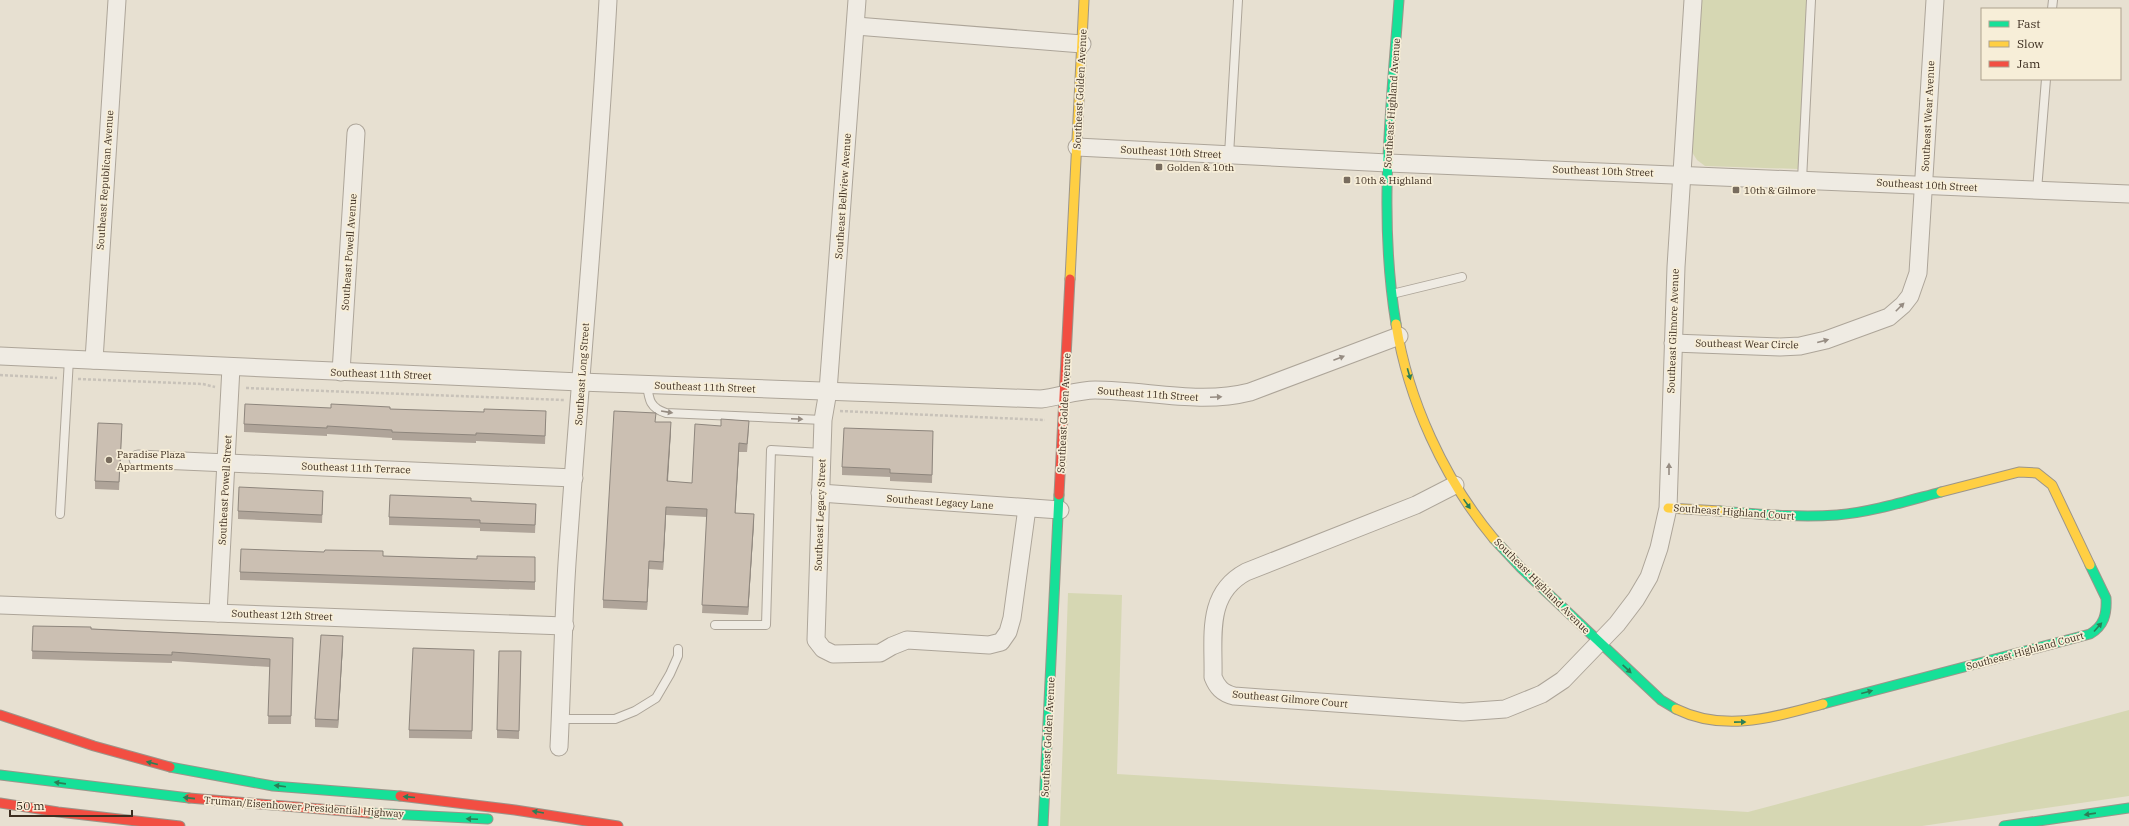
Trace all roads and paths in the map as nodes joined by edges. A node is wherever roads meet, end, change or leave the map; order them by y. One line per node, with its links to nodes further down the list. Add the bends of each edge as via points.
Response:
1 (117, 0): 29 (street, Southeast Republican Avenue)
2 (608, 0): 34 (street, Southeast Long Street, via 600,154)
3 (857, 0): 10 (street, Southeast Bellview Avenue)
4 (1084, 0): 11 (main road, Southeast Golden Avenue)
5 (1238, 0): 15 (lane)
6 (1399, 0): 16 (main road, Southeast Highland Avenue)
7 (1693, 0): 17 (street, Southeast Gilmore Avenue)
8 (1811, 0): 18 (lane)
9 (1935, 0): 19 (street, Southeast Wear Avenue)
10 (856, 26): 11 (street); 37 (street, Southeast Bellview Avenue)
11 (1082, 44): 14 (main road, Southeast Golden Avenue)
12 (2046, 80): 20 (lane)
13 (356, 133): 31 (street, Southeast Powell Avenue)
14 (1077, 148): 15 (street, Southeast 10th Street); 38 (main road, Southeast Golden Avenue)
15 (1228, 155): 16 (street, Southeast 10th Street)
16 (1388, 163): 17 (street, Southeast 10th Street); 23 (main road, Southeast Highland Avenue, via 1387,251)
17 (1681, 174): 18 (street, Southeast 10th Street); 26 (street, Southeast Gilmore Avenue)
18 (1802, 180): 19 (street, Southeast 10th Street)
19 (1924, 185): 20 (street, Southeast 10th Street); 24 (street, Southeast Wear Avenue, one-way to 19, via 1889,317 1903,305 1915,285 1918,274)
20 (2037, 190): 21 (street, Southeast 10th Street)
21 (2129, 194)
22 (1462, 277): 23 (lane)
23 (1391, 294): 25 (main road, Southeast Highland Avenue)
24 (1867, 325): 26 (street, Southeast Wear Circle, one-way to 24, via 1800,346 1826,340)
25 (1399, 336): 38 (street, Southeast 11th Street, one-way to 25, via 1094,390 1207,398 1231,397); 47 (main road, Southeast Highland Avenue, one-way to 47, via 1418,405 1430,436)
26 (1673, 343): 50 (street, Southeast Gilmore Avenue, one-way to 26)
27 (0, 356): 28 (street, Southeast 11th Street)
28 (69, 359): 29 (street, Southeast 11th Street); 33 (lane)
29 (94, 360): 30 (street, Southeast 11th Street)
30 (231, 367): 31 (street, Southeast 11th Street); 36 (street, Southeast Powell Street)
31 (341, 372): 34 (street, Southeast 11th Street)
32 (0, 375): 33 (path)
33 (68, 378): 36 (path, via 203,384 220,389); 52 (lane)
34 (580, 382): 35 (street, Southeast 11th Street); 39 (street, Southeast Long Street)
35 (647, 385): 37 (street, Southeast 11th Street); 41 (lane, one-way to 41, via 650,403 666,413)
36 (230, 388): 39 (path); 45 (street, Southeast Powell Street)
37 (828, 391): 38 (street, Southeast 11th Street, via 1041,399); 41 (street, Southeast Legacy Street)
38 (1065, 396): 42 (main road, Southeast Golden Avenue)
39 (580, 400): 46 (street, Southeast Long Street)
40 (838, 411): 42 (path)
41 (823, 420): 43 (street, Southeast Legacy Street)
42 (1064, 420): 51 (main road, Southeast Golden Avenue)
43 (822, 453): 48 (street, Southeast Legacy Street); 55 (lane, via 771,450 766,626)
44 (138, 459): 45 (street, Southeast 11th Terrace)
45 (226, 462): 46 (street, Southeast 11th Terrace); 54 (street, Southeast Powell Street)
46 (574, 478): 56 (street, Southeast Long Street)
47 (1455, 485): 57 (main road, Southeast Highland Avenue, one-way to 57, via 1490,535); 57 (street, Southeast Gilmore Court, via 1416,505 1246,572 1232,581 1220,596 1214,613 1213,677 1216,686 1234,696 1463,712 1490,711 1520,704 1542,694 1563,680)
48 (820, 494): 49 (street, Southeast Legacy Lane); 49 (street, Southeast Legacy Street, via 816,640 823,649 833,654 880,653 907,640 989,645 1001,642 1008,632 1012,618)
49 (1027, 508): 51 (street, Southeast Legacy Lane)
50 (1668, 508): 57 (street, Southeast Gilmore Avenue, via 1660,548 1649,577 1636,600); 57 (main road, Southeast Highland Court, one-way to 50, via 1667,705 1706,719 1743,722 1762,720 2090,634 2101,626 2106,618 2106,598 2052,485 2038,473 2019,472 1870,510 1837,515 1793,516)
51 (1060, 510): 70 (main road, Southeast Golden Avenue)
52 (60, 514)
53 (0, 605): 54 (street, Southeast 12th Street)
54 (218, 613): 56 (street, Southeast 12th Street)
55 (715, 624)
56 (565, 626): 60 (street, Southeast Long Street)
57 (1599, 642)
58 (678, 649): 60 (lane, via 678,656 670,674 656,698 615,719)
59 (0, 715): 69 (main road, one-way to 59, via 512,808 320,790 229,778 114,754)
60 (561, 719): 61 (street, Southeast Long Street)
61 (559, 747)
62 (0, 775): 65 (main road, Truman/Eisenhower Presidential Highway, one-way to 62, via 221,802)
63 (0, 803): 67 (main road)
64 (2129, 808): 71 (main road, one-way to 71)
65 (501, 820)
66 (525, 821): 68 (main road)
67 (180, 826)
68 (609, 826)
69 (618, 826)
70 (1043, 826)
71 (2004, 826)

